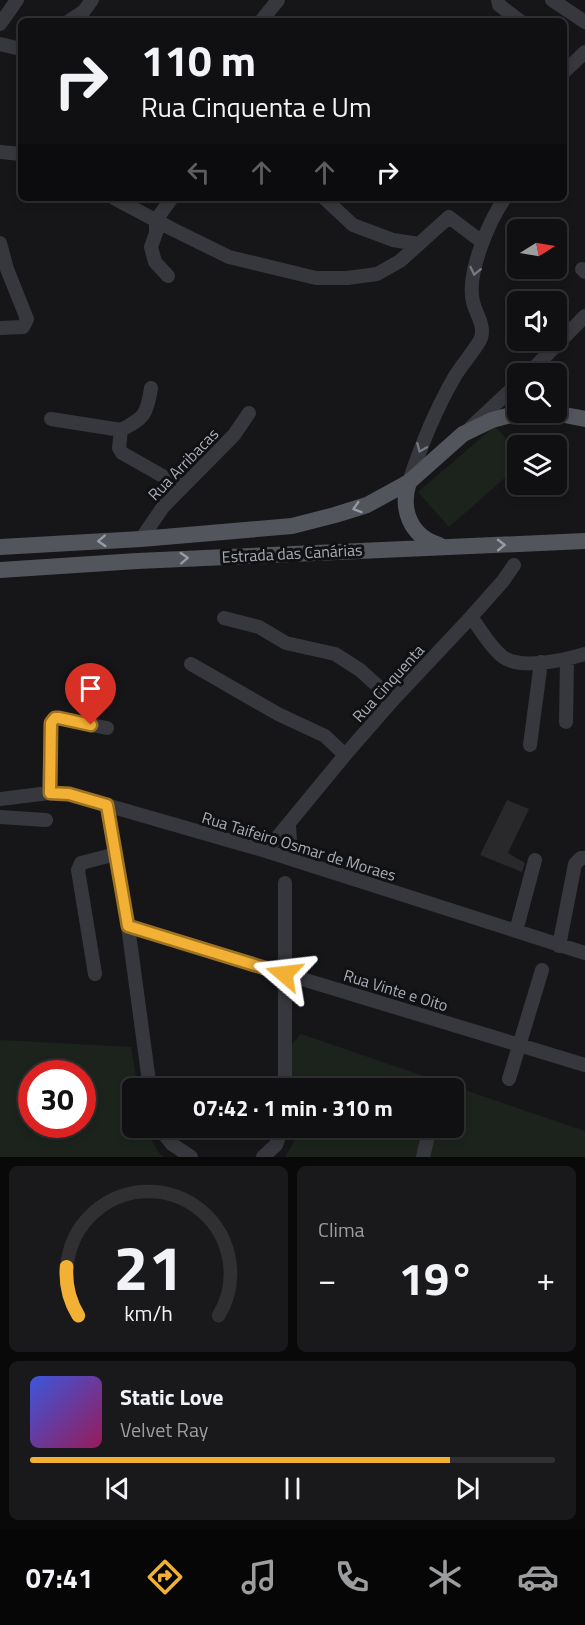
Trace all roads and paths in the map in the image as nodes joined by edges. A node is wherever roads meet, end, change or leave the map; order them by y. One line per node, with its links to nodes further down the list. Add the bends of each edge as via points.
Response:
1 (17, 0): 10 (street)
2 (92, 0): 6 (street)
3 (278, 0): 7 (street)
4 (498, 0): 8 (street)
5 (552, 0): 9 (street)
6 (74, 18)
7 (263, 18)
8 (516, 18)
9 (585, 22)
10 (0, 24)
11 (0, 44): 12 (street)
12 (18, 47)
13 (585, 52): 14 (street)
14 (567, 69)
15 (0, 152): 16 (street)
16 (18, 154)
17 (120, 201): 21 (street)
18 (170, 201): 21 (street)
19 (327, 201): 24 (street, via 353,225 370,233)
20 (503, 201): 22 (street)
21 (156, 220): 24 (street, via 230,257 316,278 377,274); 25 (street, via 152,253)
22 (482, 242): 24 (street, via 449,217); 38 (street, one-way to 38, via 472,285 482,335 438,410)
23 (0, 243): 27 (street, via 27,319 23,327)
24 (419, 244)
25 (168, 276)
26 (585, 316): 28 (street)
27 (0, 328)
28 (539, 363)
29 (151, 388): 36 (street, via 144,415)
30 (507, 393): 37 (street)
31 (249, 412): 39 (street, Rua Arribacas, via 234,435)
32 (507, 416): 37 (main road, Estrada das Canárias)
33 (567, 416): 35 (main road)
34 (51, 419): 36 (street)
35 (585, 419)
36 (121, 430): 39 (street, via 122,453)
37 (463, 434): 38 (main road, Estrada das Canárias)
38 (409, 482): 40 (main road, Estrada das Canárias, one-way to 40, via 367,505 292,526); 42 (main road, via 405,502 410,522 423,538)
39 (182, 487): 40 (street, Rua Arribacas)
40 (141, 539): 43 (main road, Estrada das Canárias, one-way to 43)
41 (585, 541): 42 (main road, Estrada das Canárias, one-way to 41)
42 (442, 546): 45 (main road, Estrada das Canárias, one-way to 42)
43 (0, 548)
44 (514, 565): 46 (street, Rua Cinquenta)
45 (0, 570)
46 (471, 617): 50 (street, via 504,658 524,664); 52 (street, Rua Cinquenta)
47 (224, 618): 52 (street, via 259,627 282,642 335,654)
48 (585, 654): 49 (street)
49 (567, 659): 50 (street); 53 (street)
50 (541, 662): 55 (street)
51 (191, 664): 56 (street, via 325,736)
52 (393, 700): 56 (street, Rua Cinquenta)
53 (566, 722)
54 (107, 728): 57 (street, via 55,718 51,723)
55 (530, 745)
56 (345, 755): 62 (street, Rua Cinquenta)
57 (50, 793): 58 (street, Rua Taifeiro Osmar de Moraes); 59 (street, Rua Taifeiro Osmar de Moraes)
58 (0, 799)
59 (107, 805): 63 (street, Rua Taifeiro Osmar de Moraes); 64 (street)
60 (0, 817): 61 (street)
61 (46, 820)
62 (289, 825): 63 (street, Rua Cinquenta); 66 (street)
63 (266, 851): 66 (street, Rua Taifeiro Osmar de Moraes)
64 (116, 854): 69 (street); 74 (street, via 87,860 78,870)
65 (585, 858): 71 (street, via 575,864)
66 (291, 859): 70 (street, Rua Taifeiro Osmar de Moraes)
67 (535, 861): 70 (street)
68 (285, 883): 75 (street)
69 (128, 926): 75 (street, Rua Vinte e Oito); 78 (street)
70 (516, 931): 71 (street, Rua Taifeiro Osmar de Moraes)
71 (559, 946): 72 (street, Rua Taifeiro Osmar de Moraes)
72 (585, 953)
73 (542, 970): 76 (street)
74 (95, 974)
75 (284, 974): 76 (street, Rua Vinte e Oito); 79 (street)
76 (520, 1045): 77 (street, Rua Vinte e Oito); 80 (street)
77 (585, 1065)
78 (149, 1078)
79 (285, 1078)
80 (508, 1079)
81 (167, 1138): 84 (street)
82 (278, 1138): 85 (street)
83 (428, 1138): 86 (street)
84 (189, 1156)
85 (263, 1157)
86 (423, 1157)

